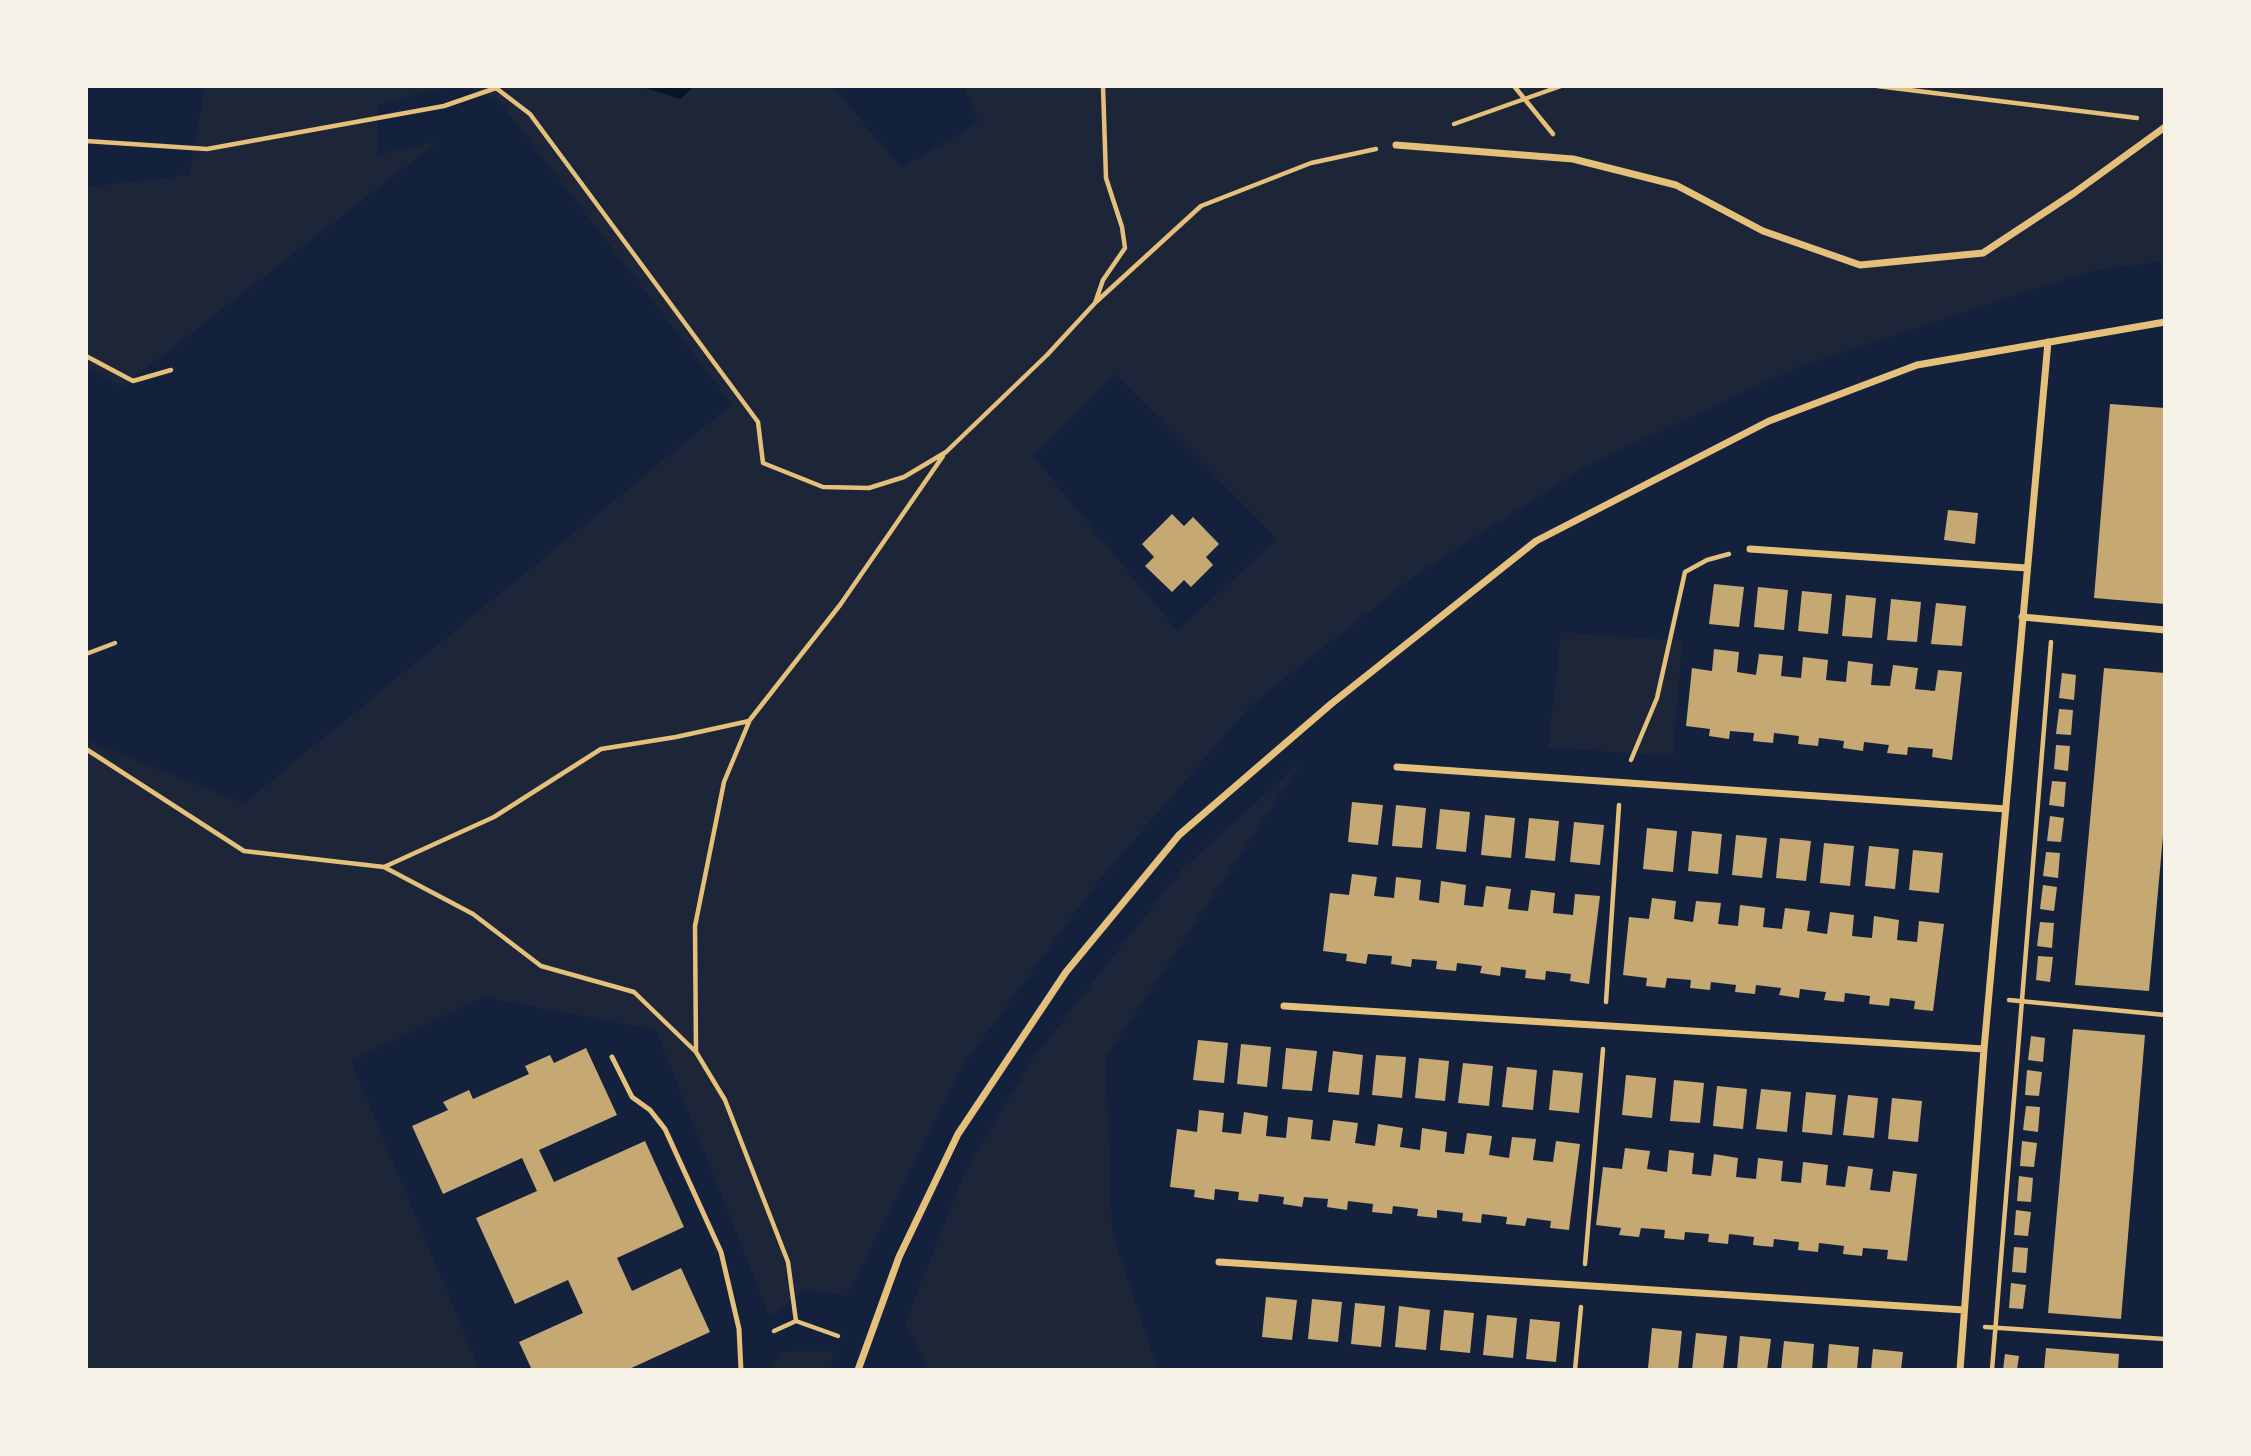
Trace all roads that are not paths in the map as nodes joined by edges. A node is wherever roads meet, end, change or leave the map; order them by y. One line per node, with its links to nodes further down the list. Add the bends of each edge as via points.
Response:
1 (2165, 127): 2 (street, via 1983,253 1860,265 1763,231 1676,185 1573,159)
2 (1396, 145)
3 (2165, 322): 4 (street)
4 (2048, 342): 6 (street); 17 (street, via 1917,365 1769,421 1536,541 1331,704 1179,835 1066,972 958,1134 898,1257)
5 (1750, 549): 6 (street)
6 (2027, 568): 7 (street)
7 (2022, 617): 8 (street); 10 (street)
8 (2165, 630)
9 (1397, 767): 10 (street)
10 (2006, 809): 12 (street)
11 (1284, 1006): 12 (street)
12 (1984, 1049): 15 (street)
13 (612, 1057): 16 (lane, via 632,1097 665,1129 721,1252 738,1329)
14 (1219, 1262): 15 (street)
15 (1964, 1310): 18 (street)
16 (741, 1370)
17 (858, 1370)
18 (1960, 1370)

